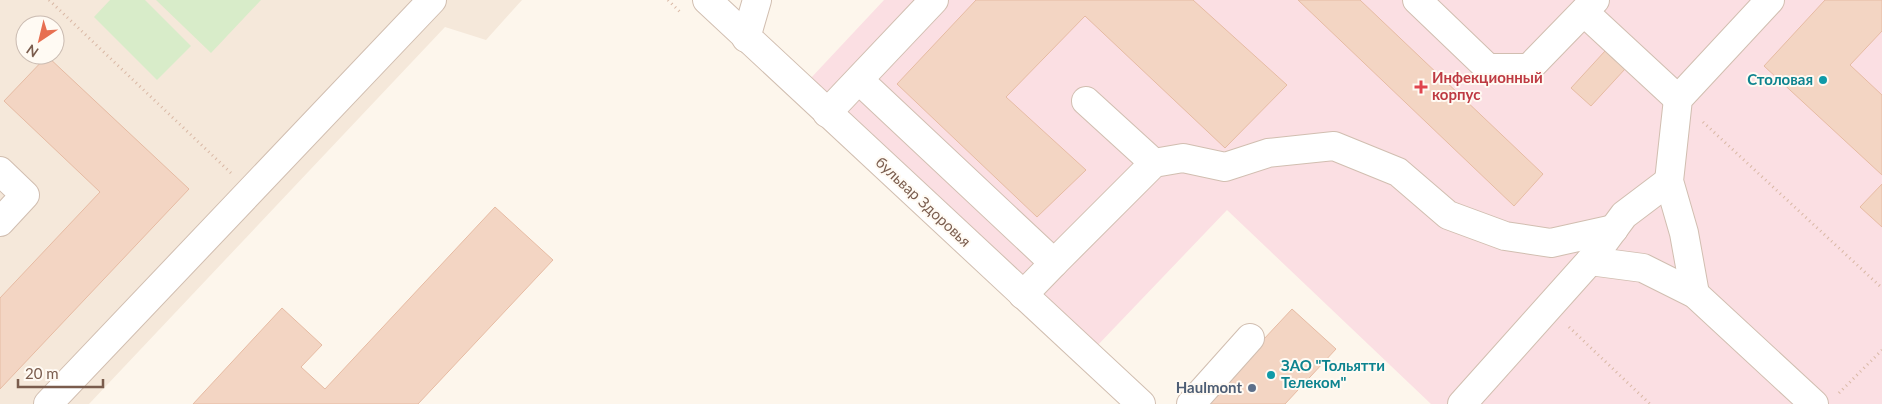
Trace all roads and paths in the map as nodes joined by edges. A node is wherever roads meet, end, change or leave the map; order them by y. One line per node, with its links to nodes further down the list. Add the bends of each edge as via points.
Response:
1 (49, 0): 17 (path)
2 (432, 0): 17 (street)
3 (707, 0): 9 (street, бульвар Здоровья)
4 (757, 0): 9 (street)
5 (934, 0): 10 (street)
6 (1416, 0): 8 (street, via 1488,68 1529,68)
7 (1770, 0): 11 (street)
8 (1589, 6): 11 (street)
9 (746, 38): 13 (street, бульвар Здоровья)
10 (858, 80): 13 (street); 21 (street)
11 (1678, 99): 16 (street); 22 (path)
12 (1086, 101): 14 (street)
13 (828, 113): 24 (street, бульвар Здоровья)
14 (1154, 164): 19 (street, via 1183,158 1225,167 1268,153 1334,146 1398,172 1448,215 1505,236 1551,242); 21 (street)
15 (0, 171): 18 (street, via 26,195)
16 (1669, 181): 19 (street, via 1624,215); 23 (street, via 1684,233)
17 (251, 192): 29 (street)
18 (0, 222)
19 (1614, 230): 20 (street)
20 (1590, 261): 23 (street, via 1643,268); 25 (street)
21 (1054, 263): 24 (street)
22 (1882, 288)
23 (1694, 294): 28 (street)
24 (1023, 295): 30 (street, бульвар Здоровья)
25 (1548, 308): 32 (street); 33 (path)
26 (1250, 338): 31 (street)
27 (1882, 350): 28 (path)
28 (1824, 401)
29 (48, 404)
30 (1141, 404)
31 (1191, 404)
32 (1462, 404)
33 (1650, 404)

